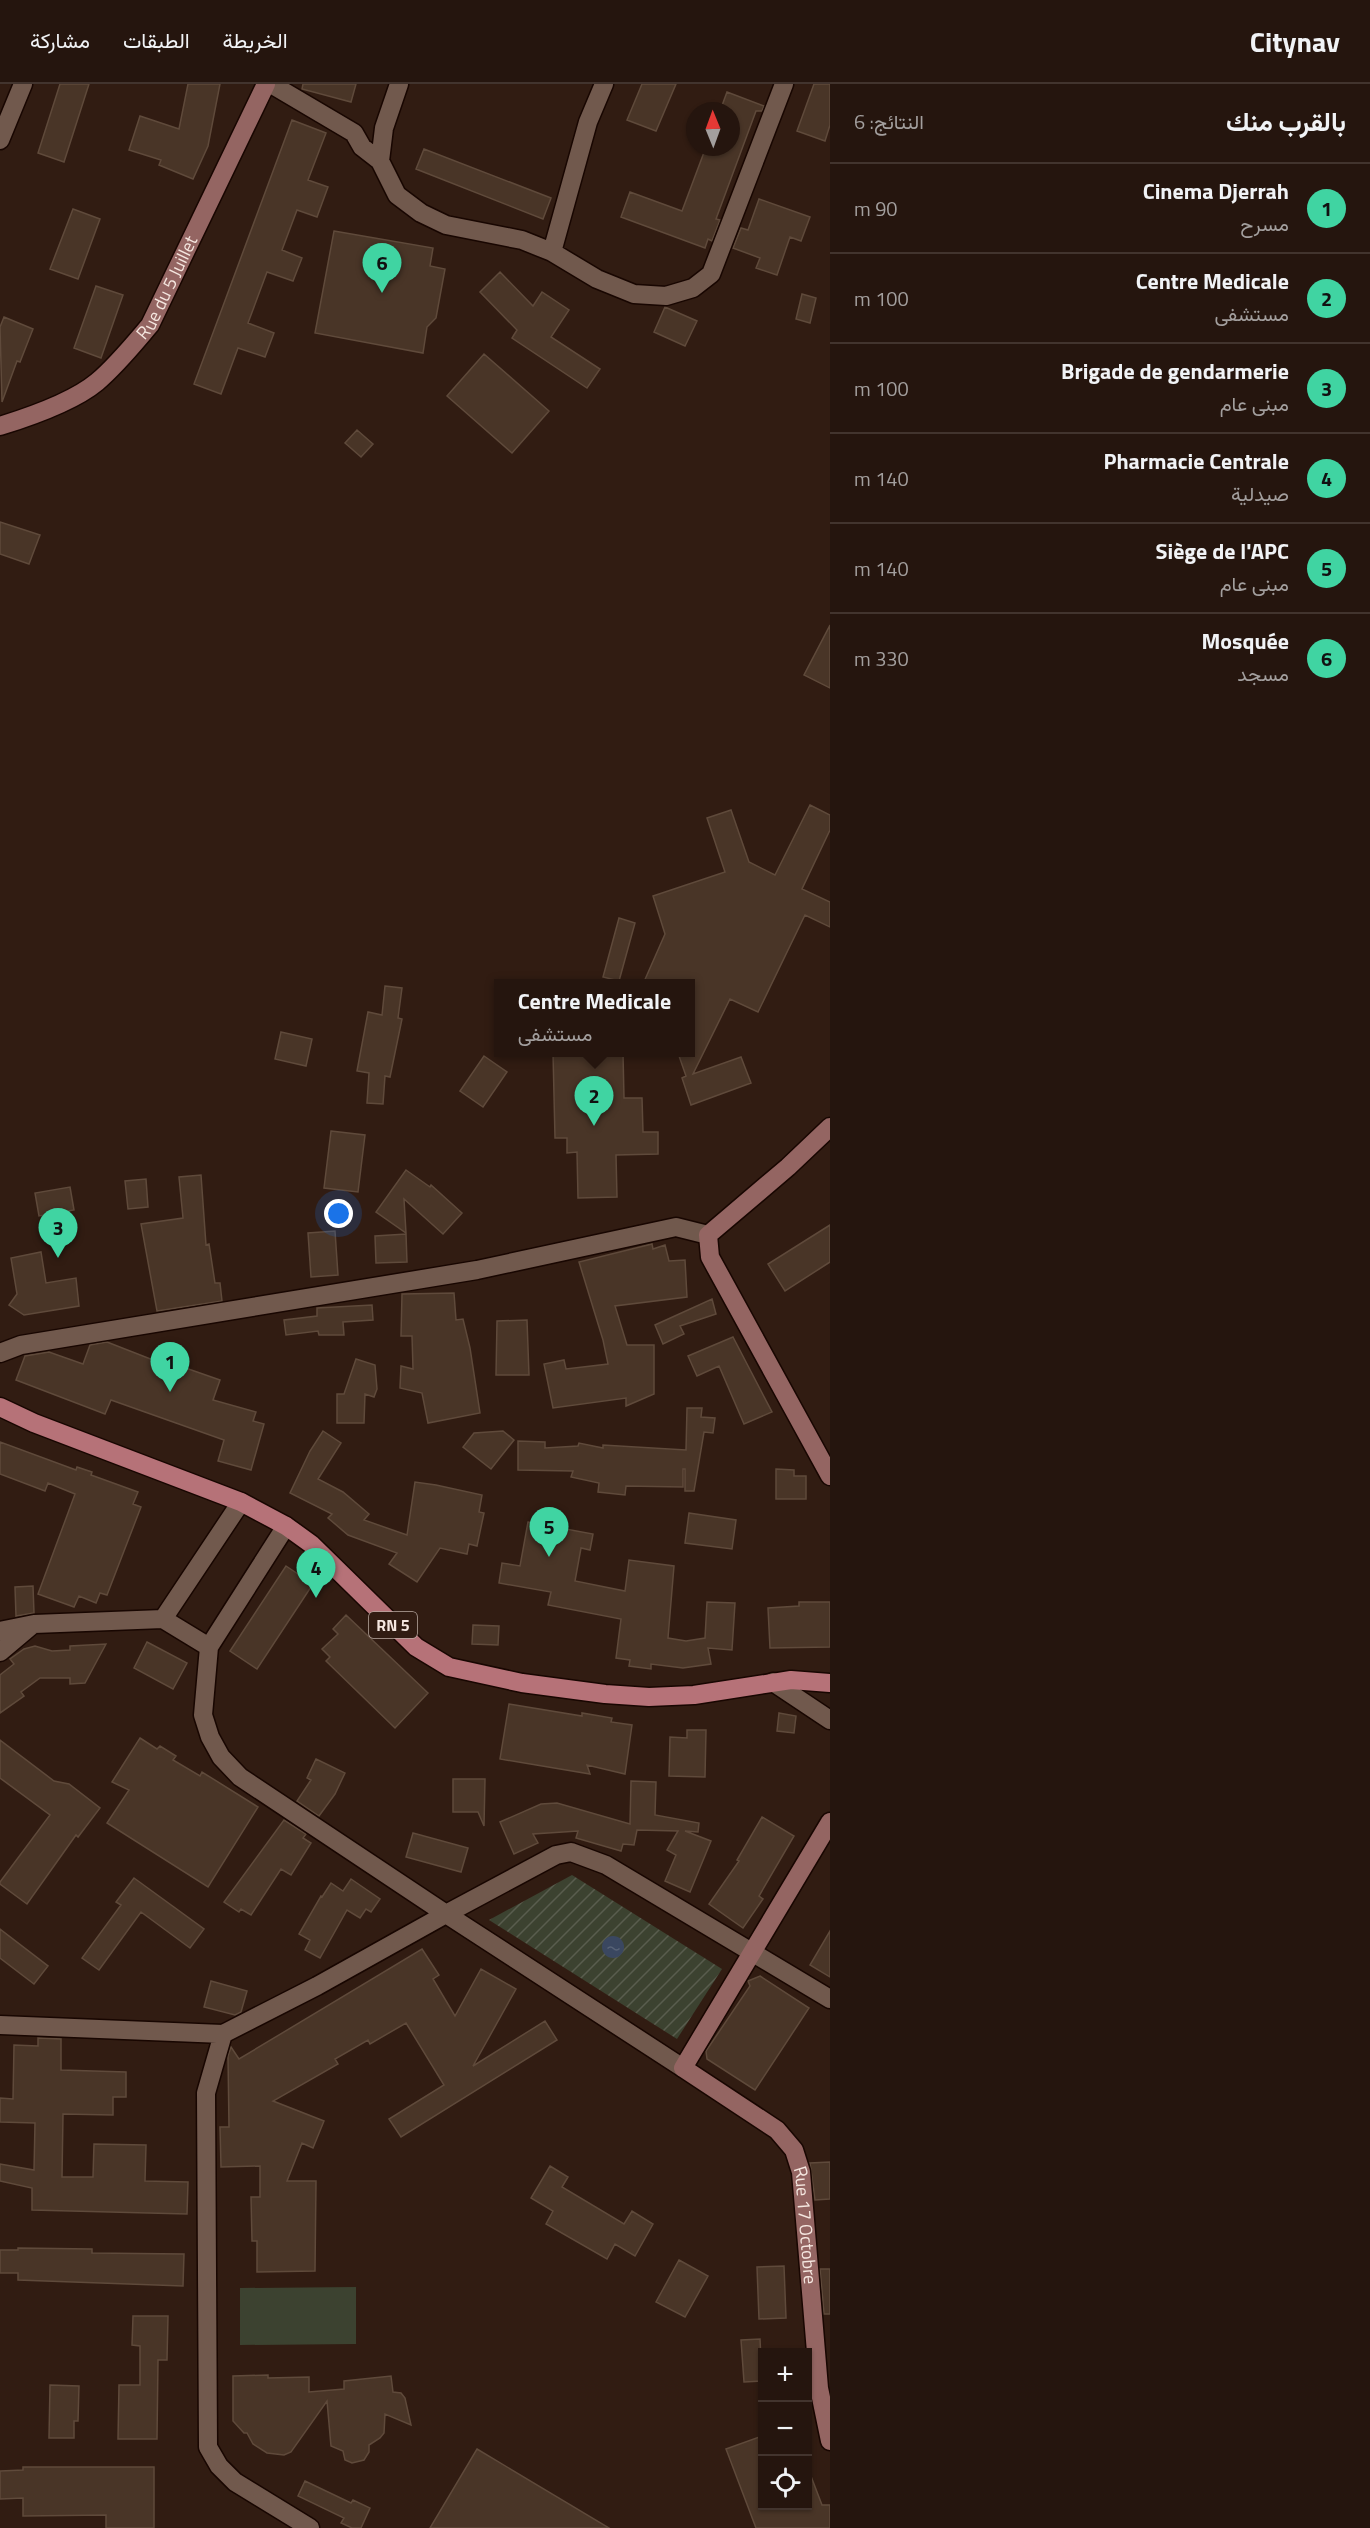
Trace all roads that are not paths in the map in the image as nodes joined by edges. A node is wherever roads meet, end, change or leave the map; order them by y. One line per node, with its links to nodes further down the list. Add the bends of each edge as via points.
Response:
1 (23, 84): 7 (street)
2 (266, 84): 10 (street, Rue du 5 Juillet, via 150,325 95,384 39,414)
3 (271, 84): 8 (street, via 354,132 362,147)
4 (399, 84): 8 (street, via 384,128)
5 (604, 84): 9 (street, via 588,122)
6 (784, 84): 9 (street, via 711,274 693,288 666,297 634,294 597,279)
7 (0, 140)
8 (380, 161): 9 (street, via 397,195 421,213 446,225 522,240)
9 (552, 252)
10 (0, 426)
11 (830, 1127): 12 (street)
12 (708, 1235): 13 (street, via 676,1227 477,1270 21,1345); 15 (street, via 710,1257)
13 (0, 1353)
14 (0, 1407): 16 (main road, RN 5)
15 (830, 1476)
16 (241, 1502): 17 (main road, RN 5); 18 (street)
17 (286, 1526): 21 (street); 23 (main road, RN 5, via 311,1544 416,1647 449,1667 522,1683 649,1697 694,1695)
18 (164, 1619): 19 (street); 21 (street)
19 (34, 1624): 20 (street); 22 (street)
20 (0, 1630)
21 (209, 1647): 27 (street, via 203,1715 221,1757 265,1795)
22 (0, 1652)
23 (773, 1682): 24 (main road, RN 5); 25 (street)
24 (830, 1683)
25 (830, 1719)
26 (830, 1822): 28 (street)
27 (446, 1914): 28 (street, via 556,1855 571,1852 606,1864); 31 (street); 32 (street)
28 (752, 1953): 29 (street); 32 (street)
29 (830, 1999)
30 (0, 2025): 31 (street)
31 (223, 2034): 34 (street, via 206,2093 208,2447 235,2482)
32 (683, 2068): 33 (street, Rue 17 Octobre, via 777,2130 794,2150 801,2172 819,2388)
33 (830, 2441)
34 (310, 2528)

